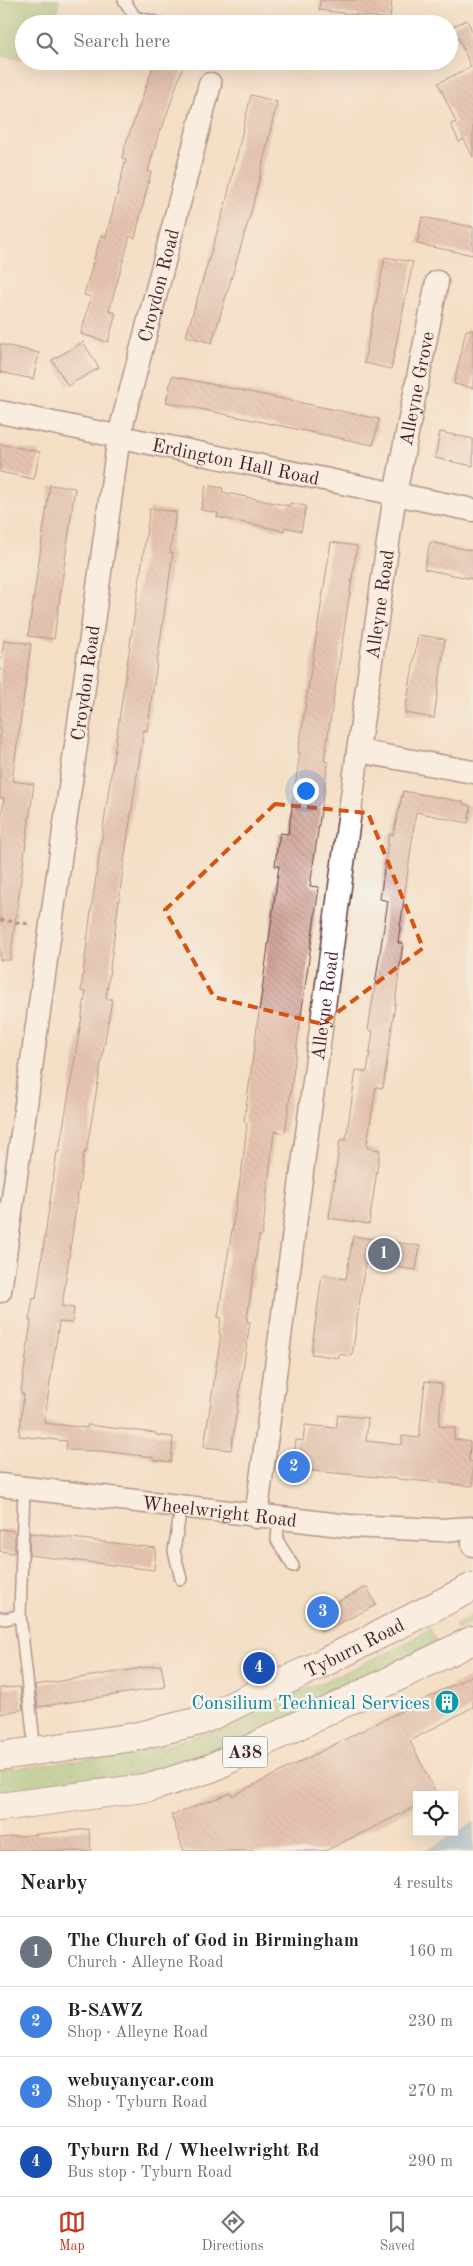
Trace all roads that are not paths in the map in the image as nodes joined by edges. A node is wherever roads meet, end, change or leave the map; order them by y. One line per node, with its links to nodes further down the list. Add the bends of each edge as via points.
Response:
1 (124, 0): 2 (lane)
2 (134, 15)
3 (210, 84): 6 (street, Croydon Road)
4 (437, 282): 7 (street, Alleyne Grove)
5 (0, 412): 6 (street, Erdington Hall Road)
6 (119, 436): 7 (street, Erdington Hall Road); 11 (street, Croydon Road)
7 (395, 494): 8 (street, Erdington Hall Road); 9 (street, Alleyne Road)
8 (473, 510)
9 (358, 751): 10 (street); 15 (street, Alleyne Road)
10 (473, 772)
11 (0, 1291)
12 (0, 1485): 13 (street, Wheelwright Road)
13 (24, 1488): 14 (street, Wheelwright Road); 23 (lane)
14 (181, 1507): 15 (street, Wheelwright Road); 21 (lane, via 174,1551)
15 (256, 1517): 16 (street, Wheelwright Road)
16 (279, 1519): 18 (street, Wheelwright Road); 20 (lane, via 277,1540)
17 (473, 1528): 18 (street, Wheelwright Road)
18 (440, 1530): 19 (street, Wheelwright Road)
19 (473, 1544)
20 (293, 1566)
21 (181, 1579)
22 (472, 1586): 26 (highway, Tyburn Road / A38, via 323,1663 200,1721 134,1738)
23 (20, 1615): 24 (lane); 26 (lane)
24 (0, 1618)
25 (473, 1640): 28 (highway, A38, via 211,1768 152,1787)
26 (36, 1751): 27 (highway, Tyburn Road / A38)
27 (0, 1756)
28 (0, 1807)

